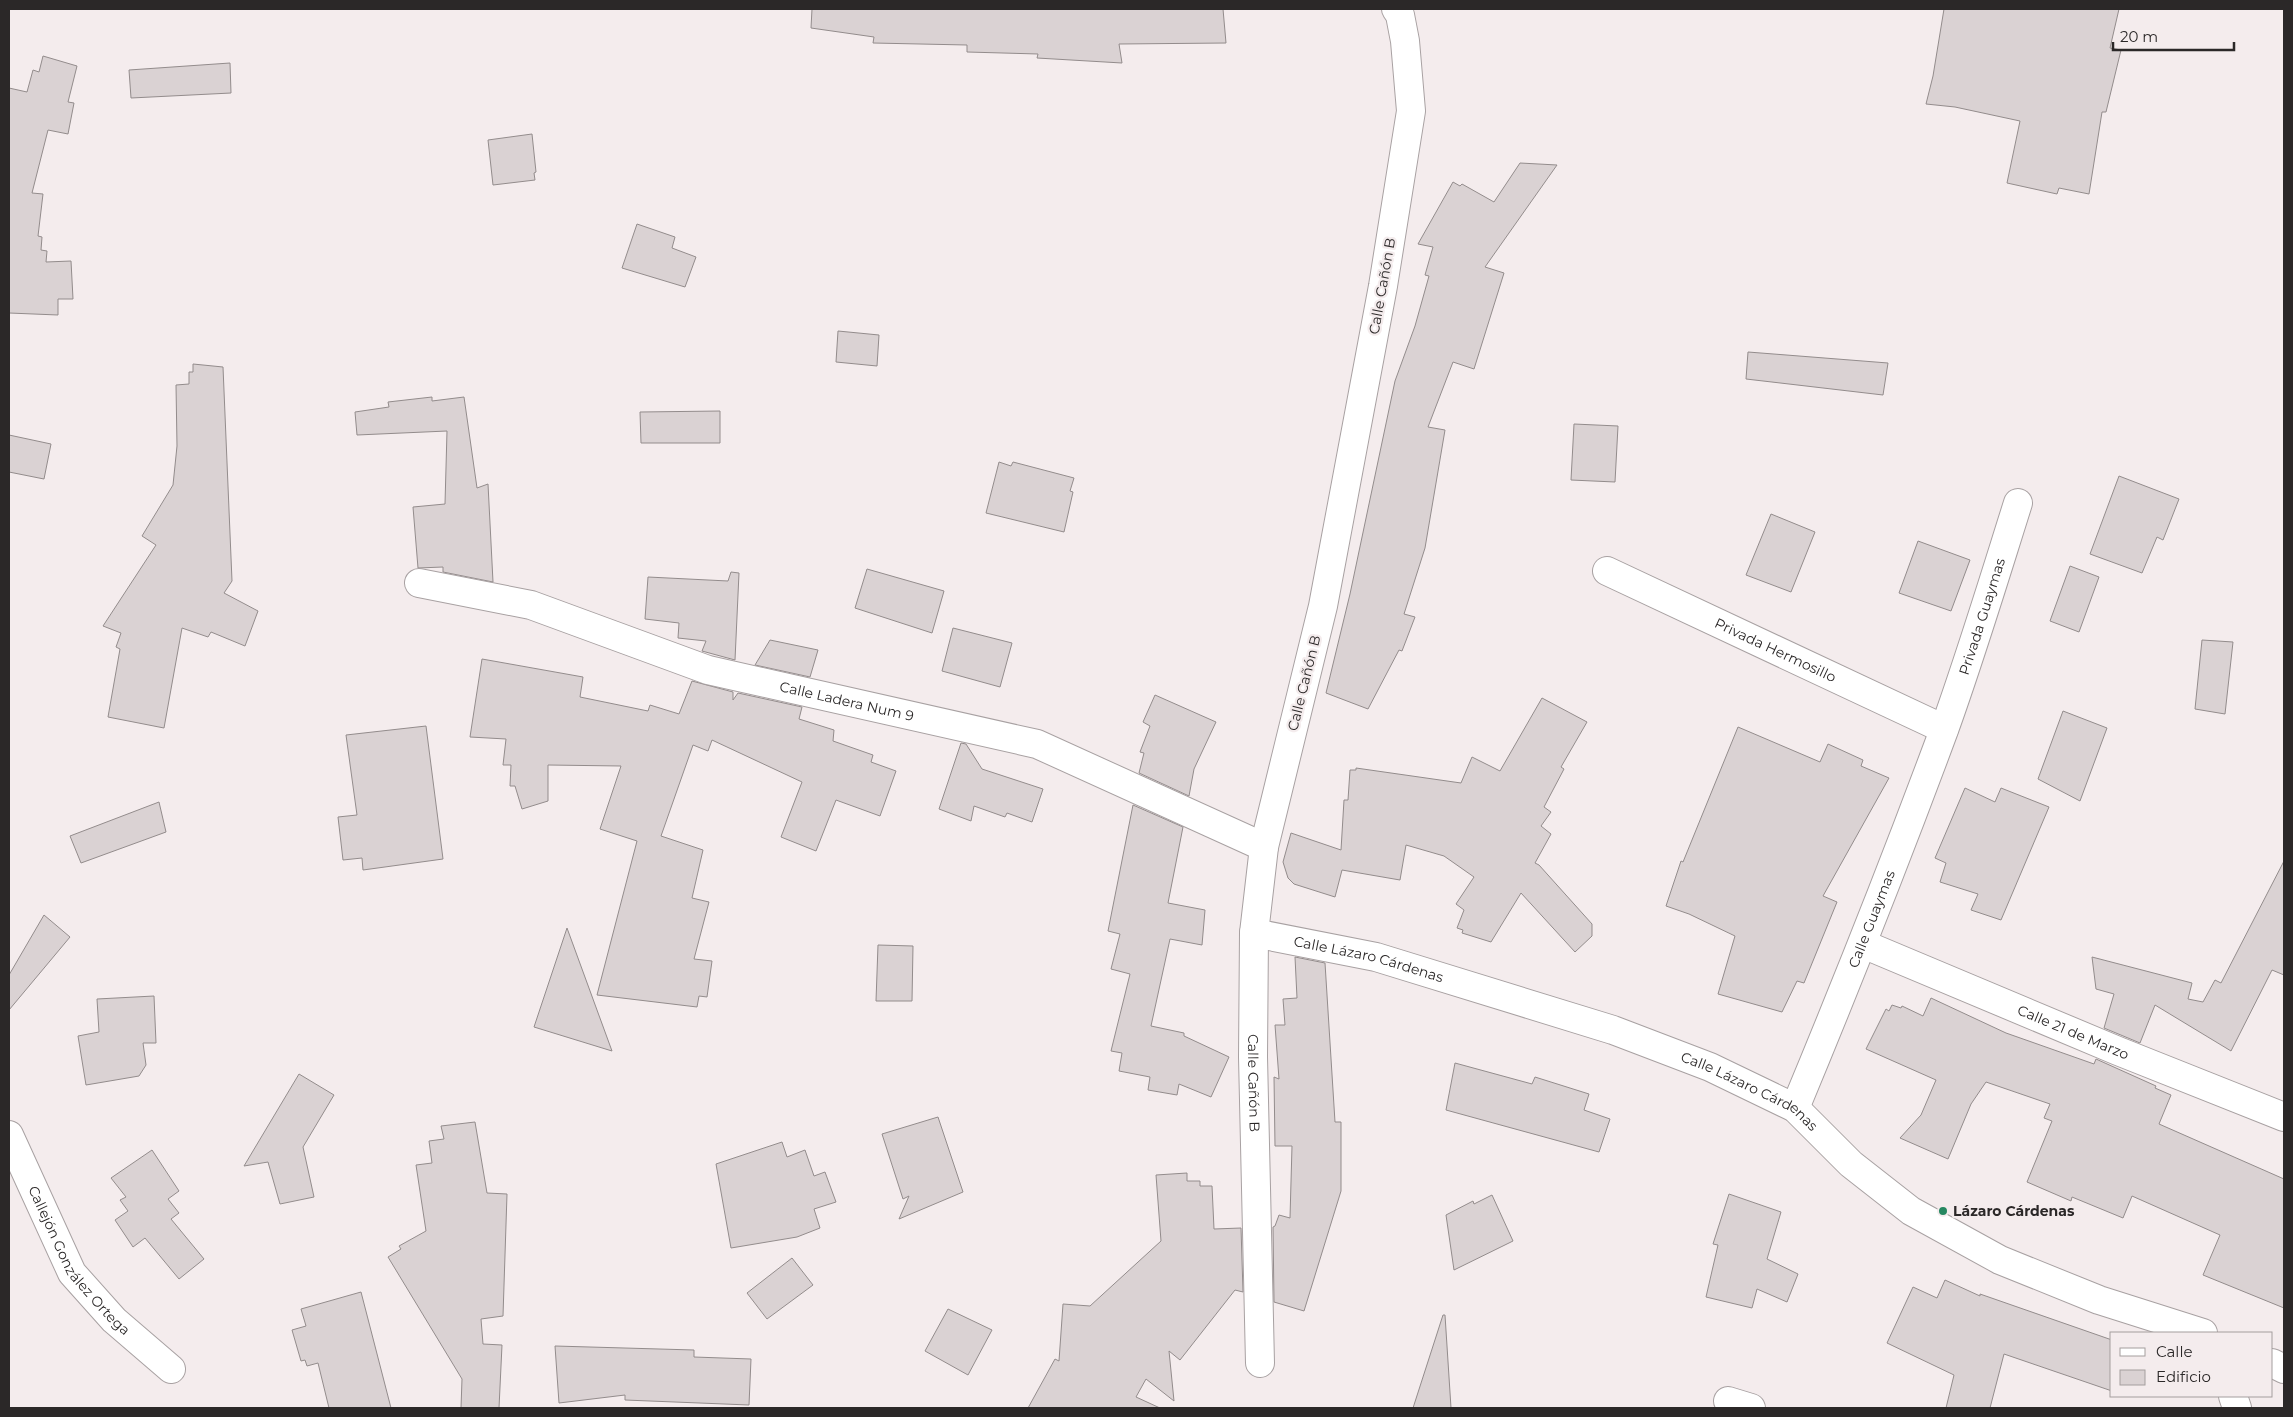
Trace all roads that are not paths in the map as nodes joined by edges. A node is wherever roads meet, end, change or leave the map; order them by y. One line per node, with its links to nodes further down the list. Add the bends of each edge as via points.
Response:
1 (1396, 9): 6 (street, Calle Cañón B, via 1405,41 1410,121 1383,286 1323,606)
2 (2018, 503): 5 (street, Privada Guaymas)
3 (1607, 571): 5 (street, Privada Hermosillo)
4 (419, 583): 6 (street, Calle Ladera Num 9, via 530,605 708,670 1037,744)
5 (1944, 728): 8 (street, Calle Guaymas)
6 (1264, 847): 7 (street, Calle Cañón B)
7 (1254, 933): 9 (street, Calle Lázaro Cárdenas, via 1376,957 1613,1030 1710,1067); 13 (street, Calle Cañón B, via 1253,1057)
8 (1863, 944): 9 (street, Calle Guaymas); 10 (street, Calle 21 de Marzo)
9 (1795, 1108): 12 (street, Calle Lázaro Cárdenas, via 1851,1164 1919,1216 2000,1260 2099,1300)
10 (2284, 1117)
11 (9, 1135): 14 (street, Callejón González Ortega, via 72,1273 114,1320)
12 (2200, 1332)
13 (1260, 1364)
14 (171, 1368)

